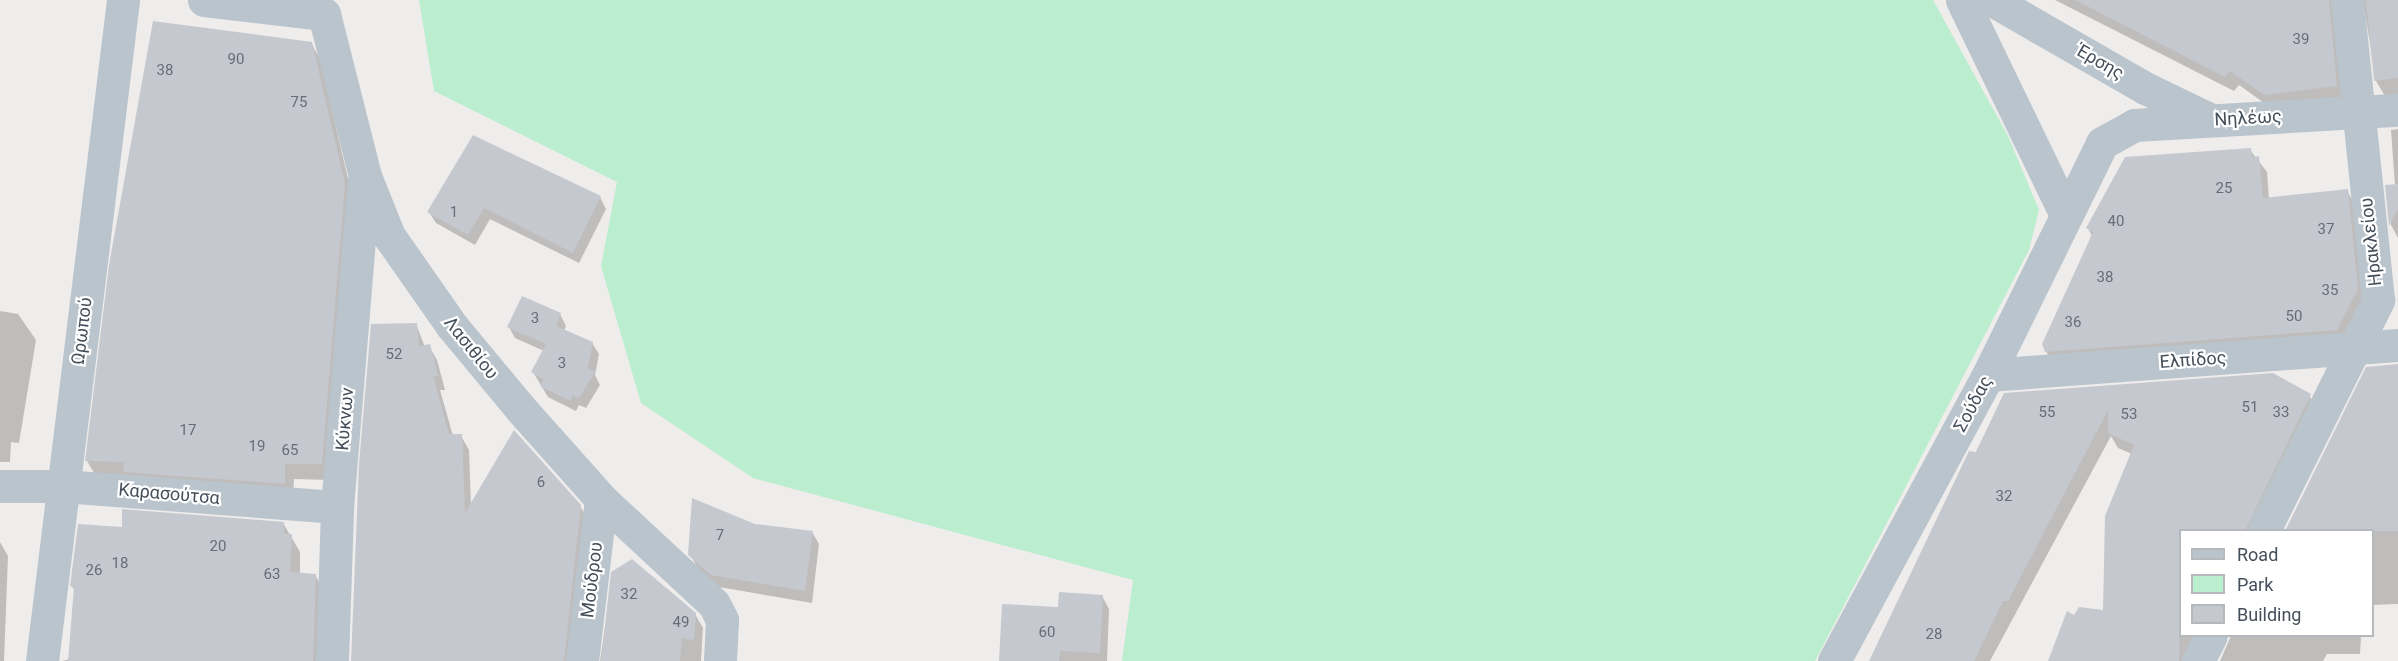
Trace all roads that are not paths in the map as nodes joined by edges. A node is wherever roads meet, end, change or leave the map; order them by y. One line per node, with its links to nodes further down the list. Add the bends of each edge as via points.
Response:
1 (123, 0): 16 (street, Ωρωπού)
2 (204, 0): 10 (street, Λασιθίου, via 324,14)
3 (1962, 0): 11 (street)
4 (1992, 0): 8 (street, Έρσης, via 2145,88)
5 (2347, 0): 7 (street, Ηρακλείου)
6 (2398, 110): 7 (street, Νηλέως)
7 (2356, 112): 8 (street, Νηλέως); 13 (street, Ηρακλείου, via 2378,300)
8 (2210, 119): 9 (street, Νηλέως, via 2134,124)
9 (2102, 143): 11 (street, Σούδας)
10 (365, 176): 17 (street, Λασιθίου, via 389,236 452,326); 18 (street, Κύκνων)
11 (2065, 213): 14 (street, Σούδας)
12 (2398, 345): 13 (street, Ελπίδος)
13 (2355, 348): 14 (street, Ελπίδος); 19 (street, Ηρακλείου)
14 (1989, 375): 25 (street, Σούδας)
15 (0, 486): 16 (street, Καρασούτσα)
16 (63, 486): 18 (street, Καρασούτσα); 21 (street, Ωρωπού)
17 (601, 499): 23 (street, Μούδρου); 24 (street, Λασιθίου, via 714,604 722,620)
18 (337, 507): 22 (street, Κύκνων)
19 (2265, 529)
20 (2210, 637): 26 (street)
21 (42, 661)
22 (332, 661)
23 (582, 661)
24 (720, 661)
25 (1834, 661)
26 (2198, 661)

